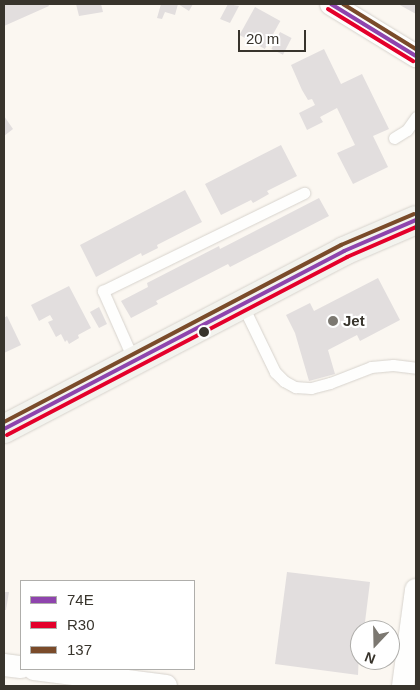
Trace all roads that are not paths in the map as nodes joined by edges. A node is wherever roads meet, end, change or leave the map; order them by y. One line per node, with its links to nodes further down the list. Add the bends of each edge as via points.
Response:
1 (335, 5): 2 (street)
2 (416, 56)
3 (416, 117): 4 (lane, via 407,130)
4 (394, 138)
5 (304, 193): 8 (lane, via 103,291)
6 (416, 220): 7 (main road)
7 (242, 304): 8 (main road); 9 (lane, via 275,372 295,387 311,388 371,367)
8 (134, 361): 10 (main road)
9 (416, 368)
10 (4, 429)
11 (416, 590): 16 (street)
12 (4, 665): 13 (street)
13 (20, 667)
14 (42, 670): 15 (street)
15 (166, 686)
16 (403, 686)

